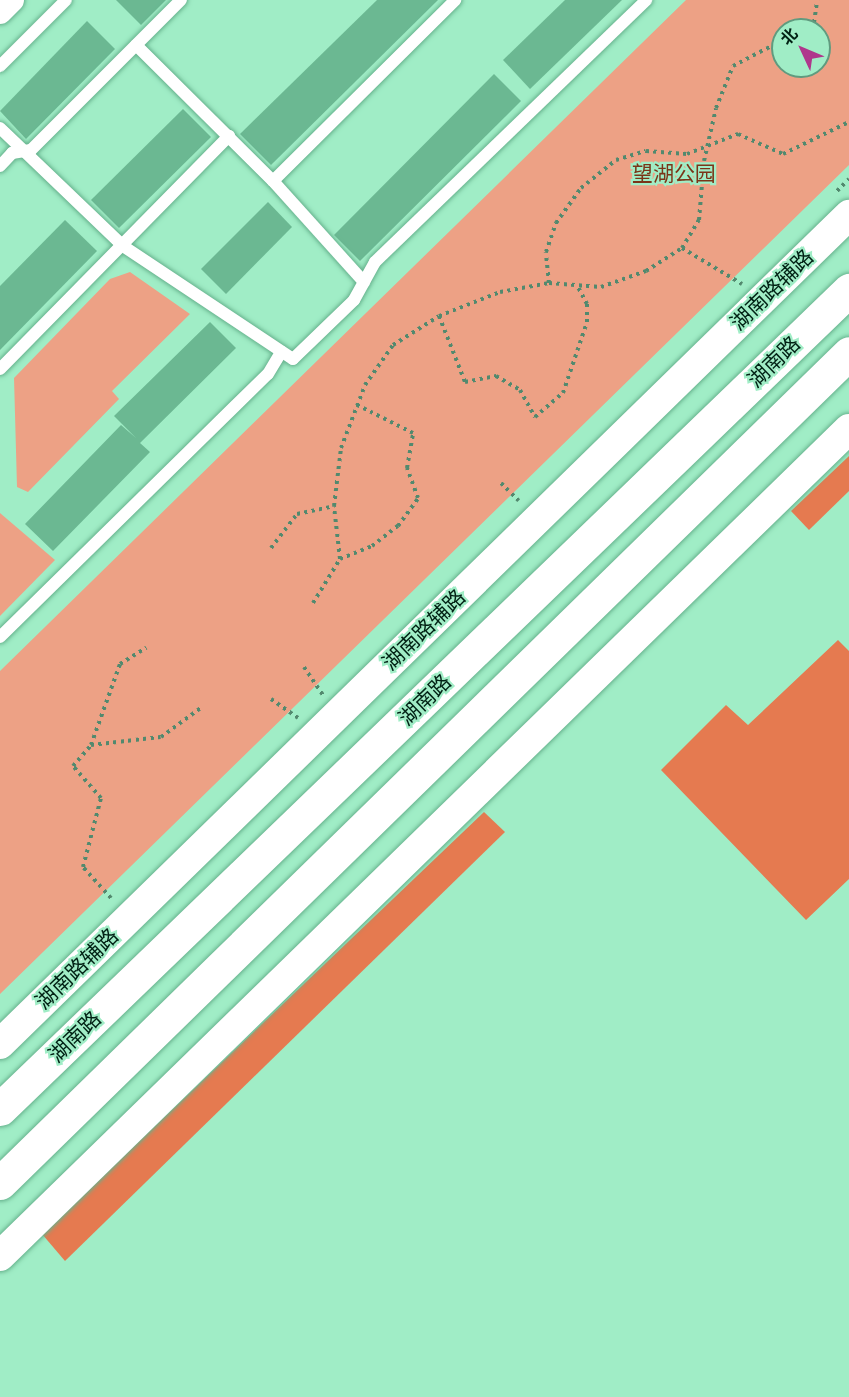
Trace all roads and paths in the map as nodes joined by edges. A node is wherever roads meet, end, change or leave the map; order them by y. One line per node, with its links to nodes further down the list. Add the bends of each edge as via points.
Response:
1 (12, 0): 7 (street)
2 (66, 0): 11 (lane)
3 (181, 0): 9 (lane)
4 (455, 0): 18 (lane)
5 (646, 0): 22 (lane, via 375,262)
6 (817, 0): 8 (path)
7 (0, 12)
8 (815, 18)
9 (136, 45): 14 (lane); 16 (lane)
10 (771, 46): 15 (path, via 733,66 716,108)
11 (0, 66)
12 (849, 122): 15 (path, via 783,154 738,135)
13 (0, 128): 16 (lane)
14 (229, 136): 18 (lane); 20 (lane)
15 (712, 141): 21 (path, via 699,220); 23 (path, via 687,154 646,151 616,160 580,188 556,223 546,252)
16 (25, 152): 17 (lane, via 12,153); 20 (lane)
17 (0, 166)
18 (273, 181): 22 (lane)
19 (849, 215): 26 (street, 湖南路辅路)
20 (123, 246): 28 (lane); 30 (lane)
21 (681, 248): 24 (path, via 646,271 601,286); 26 (path, via 722,268)
22 (364, 282): 28 (lane, via 354,300 293,359)
23 (549, 283): 24 (path); 27 (path, via 500,292)
24 (577, 285): 27 (path, via 587,304 587,321 563,393 536,417 520,390 496,376 465,382)
25 (849, 290): 46 (main road, 湖南路)
26 (760, 303): 42 (street, 湖南路辅路)
27 (439, 316): 31 (path, via 393,345)
28 (281, 352): 37 (lane, via 268,374)
29 (849, 353): 47 (main road)
30 (0, 369)
31 (357, 405): 33 (path, via 341,448); 35 (path, via 413,434 407,468 418,498 398,526 372,546)
32 (849, 429): 48 (street)
33 (334, 506): 34 (path, via 297,514); 35 (path)
34 (271, 548)
35 (340, 560): 36 (path)
36 (313, 603)
37 (0, 637)
38 (146, 648): 43 (path, via 120,664)
39 (304, 668): 42 (path)
40 (272, 699): 42 (path)
41 (202, 707): 43 (path, via 161,737)
42 (327, 724): 45 (street, 湖南路辅路)
43 (90, 745): 44 (path, via 73,766 101,798 83,867)
44 (111, 898)
45 (0, 1044)
46 (0, 1109)
47 (0, 1183)
48 (0, 1256)

